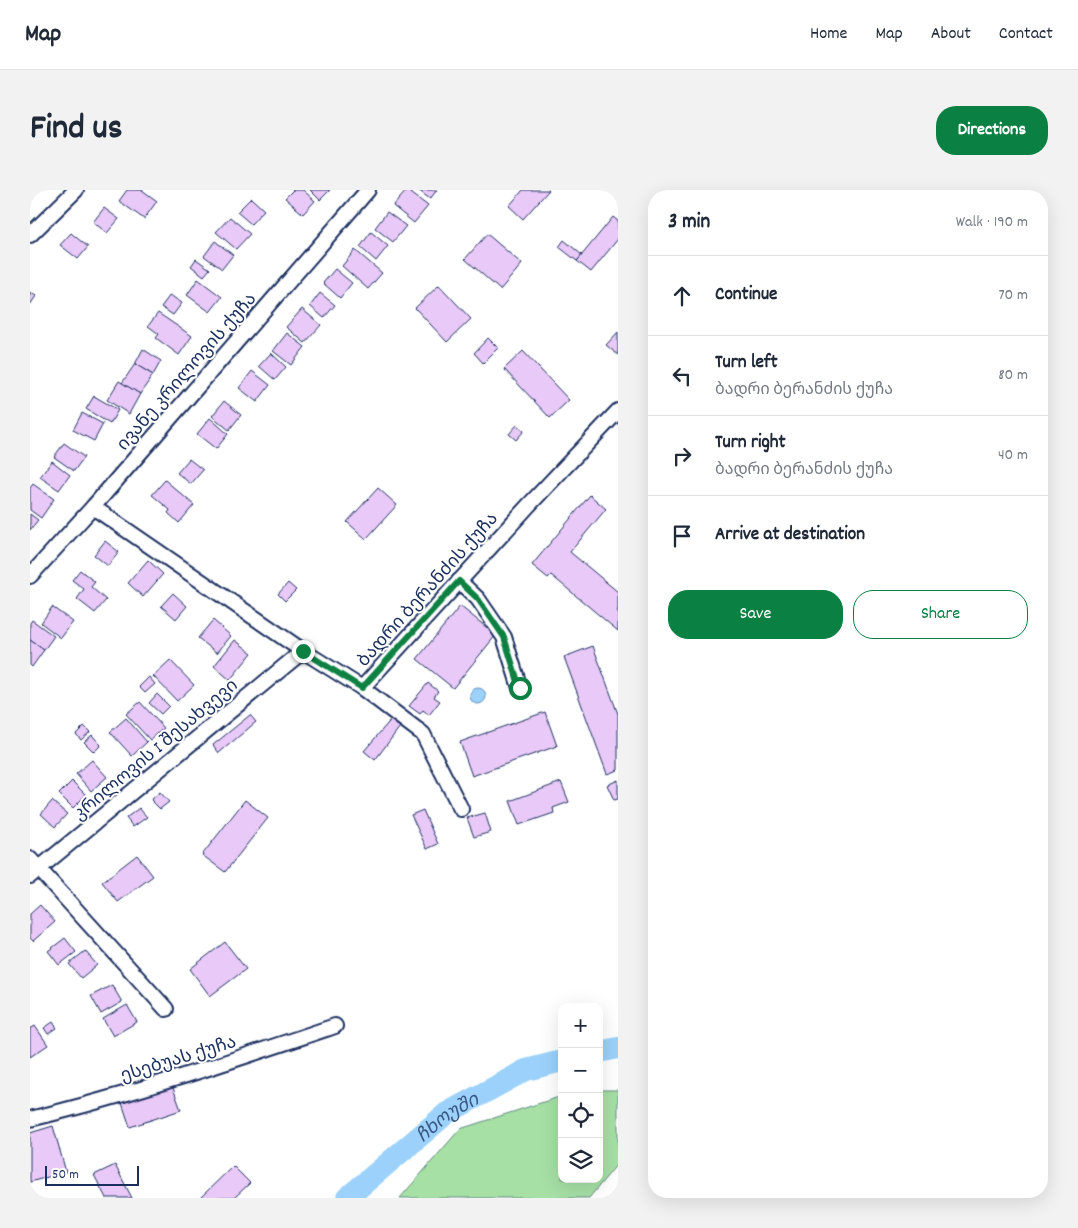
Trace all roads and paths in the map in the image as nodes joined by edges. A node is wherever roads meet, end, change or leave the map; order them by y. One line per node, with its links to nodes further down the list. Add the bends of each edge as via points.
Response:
1 (76, 190): 3 (street)
2 (368, 190): 5 (street, ივანე კრილოვის ქუჩა)
3 (30, 235)
4 (618, 411): 7 (street, ბადრი ბერანძის ქუჩა)
5 (93, 507): 6 (street, ივანე კრილოვის ქუჩა); 8 (street, ბადრი ბერანძის ქუჩა)
6 (30, 576)
7 (459, 581): 9 (street, ბადრი ბერანძის ქუჩა); 10 (street, via 478,599 504,637)
8 (303, 651): 9 (street, ბადრი ბერანძის ქუჩა); 12 (street, კრილოვის I შესახვევი)
9 (362, 688): 11 (street, via 423,734)
10 (520, 688)
11 (461, 808)
12 (33, 868): 13 (street)
13 (166, 1009)
14 (335, 1026): 15 (street, ესებუას ქუჩა, via 200,1072)
15 (30, 1119)

